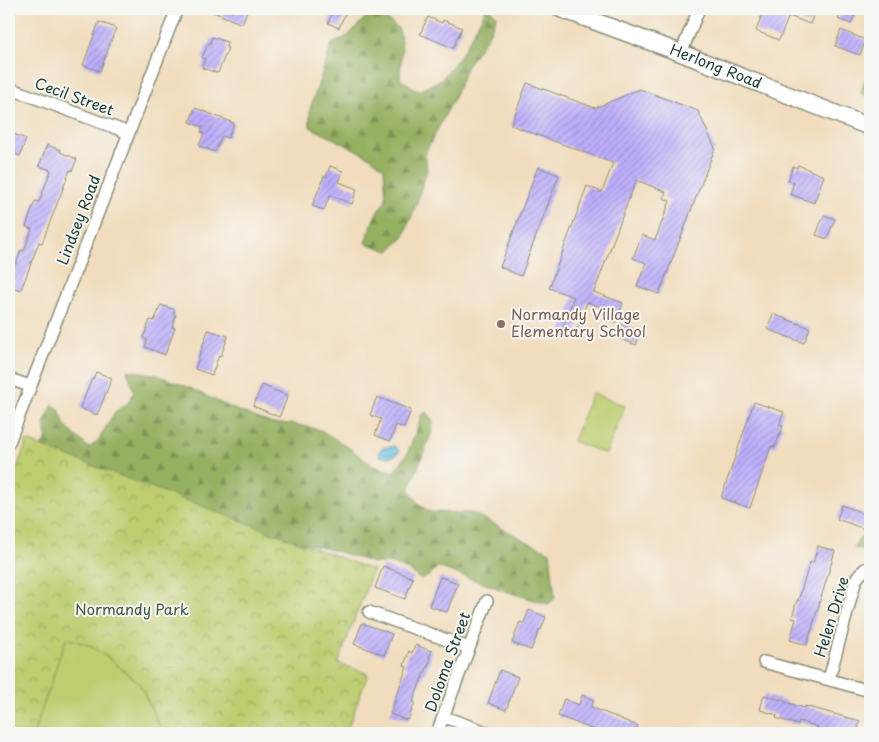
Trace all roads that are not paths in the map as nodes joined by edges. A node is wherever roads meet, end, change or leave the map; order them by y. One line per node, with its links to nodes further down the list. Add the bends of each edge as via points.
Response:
1 (177, 9): 7 (street, Lindsey Road)
2 (561, 9): 4 (street, Herlong Road)
3 (699, 9): 4 (street)
4 (681, 53): 6 (street, Herlong Road)
5 (9, 88): 7 (street, Cecil Street)
6 (870, 127)
7 (129, 133): 9 (street, Lindsey Road)
8 (9, 379): 9 (street)
9 (30, 386): 10 (street, Lindsey Road)
10 (9, 442)
11 (870, 568): 16 (street, Helen Drive, via 856,579)
12 (486, 602): 14 (street, Doloma Street)
13 (369, 612): 14 (street)
14 (469, 648): 18 (street, Doloma Street)
15 (764, 662): 16 (street)
16 (829, 679): 17 (street)
17 (870, 691)
18 (444, 717): 19 (street, Doloma Street); 20 (street)
19 (437, 733)
20 (489, 733)

